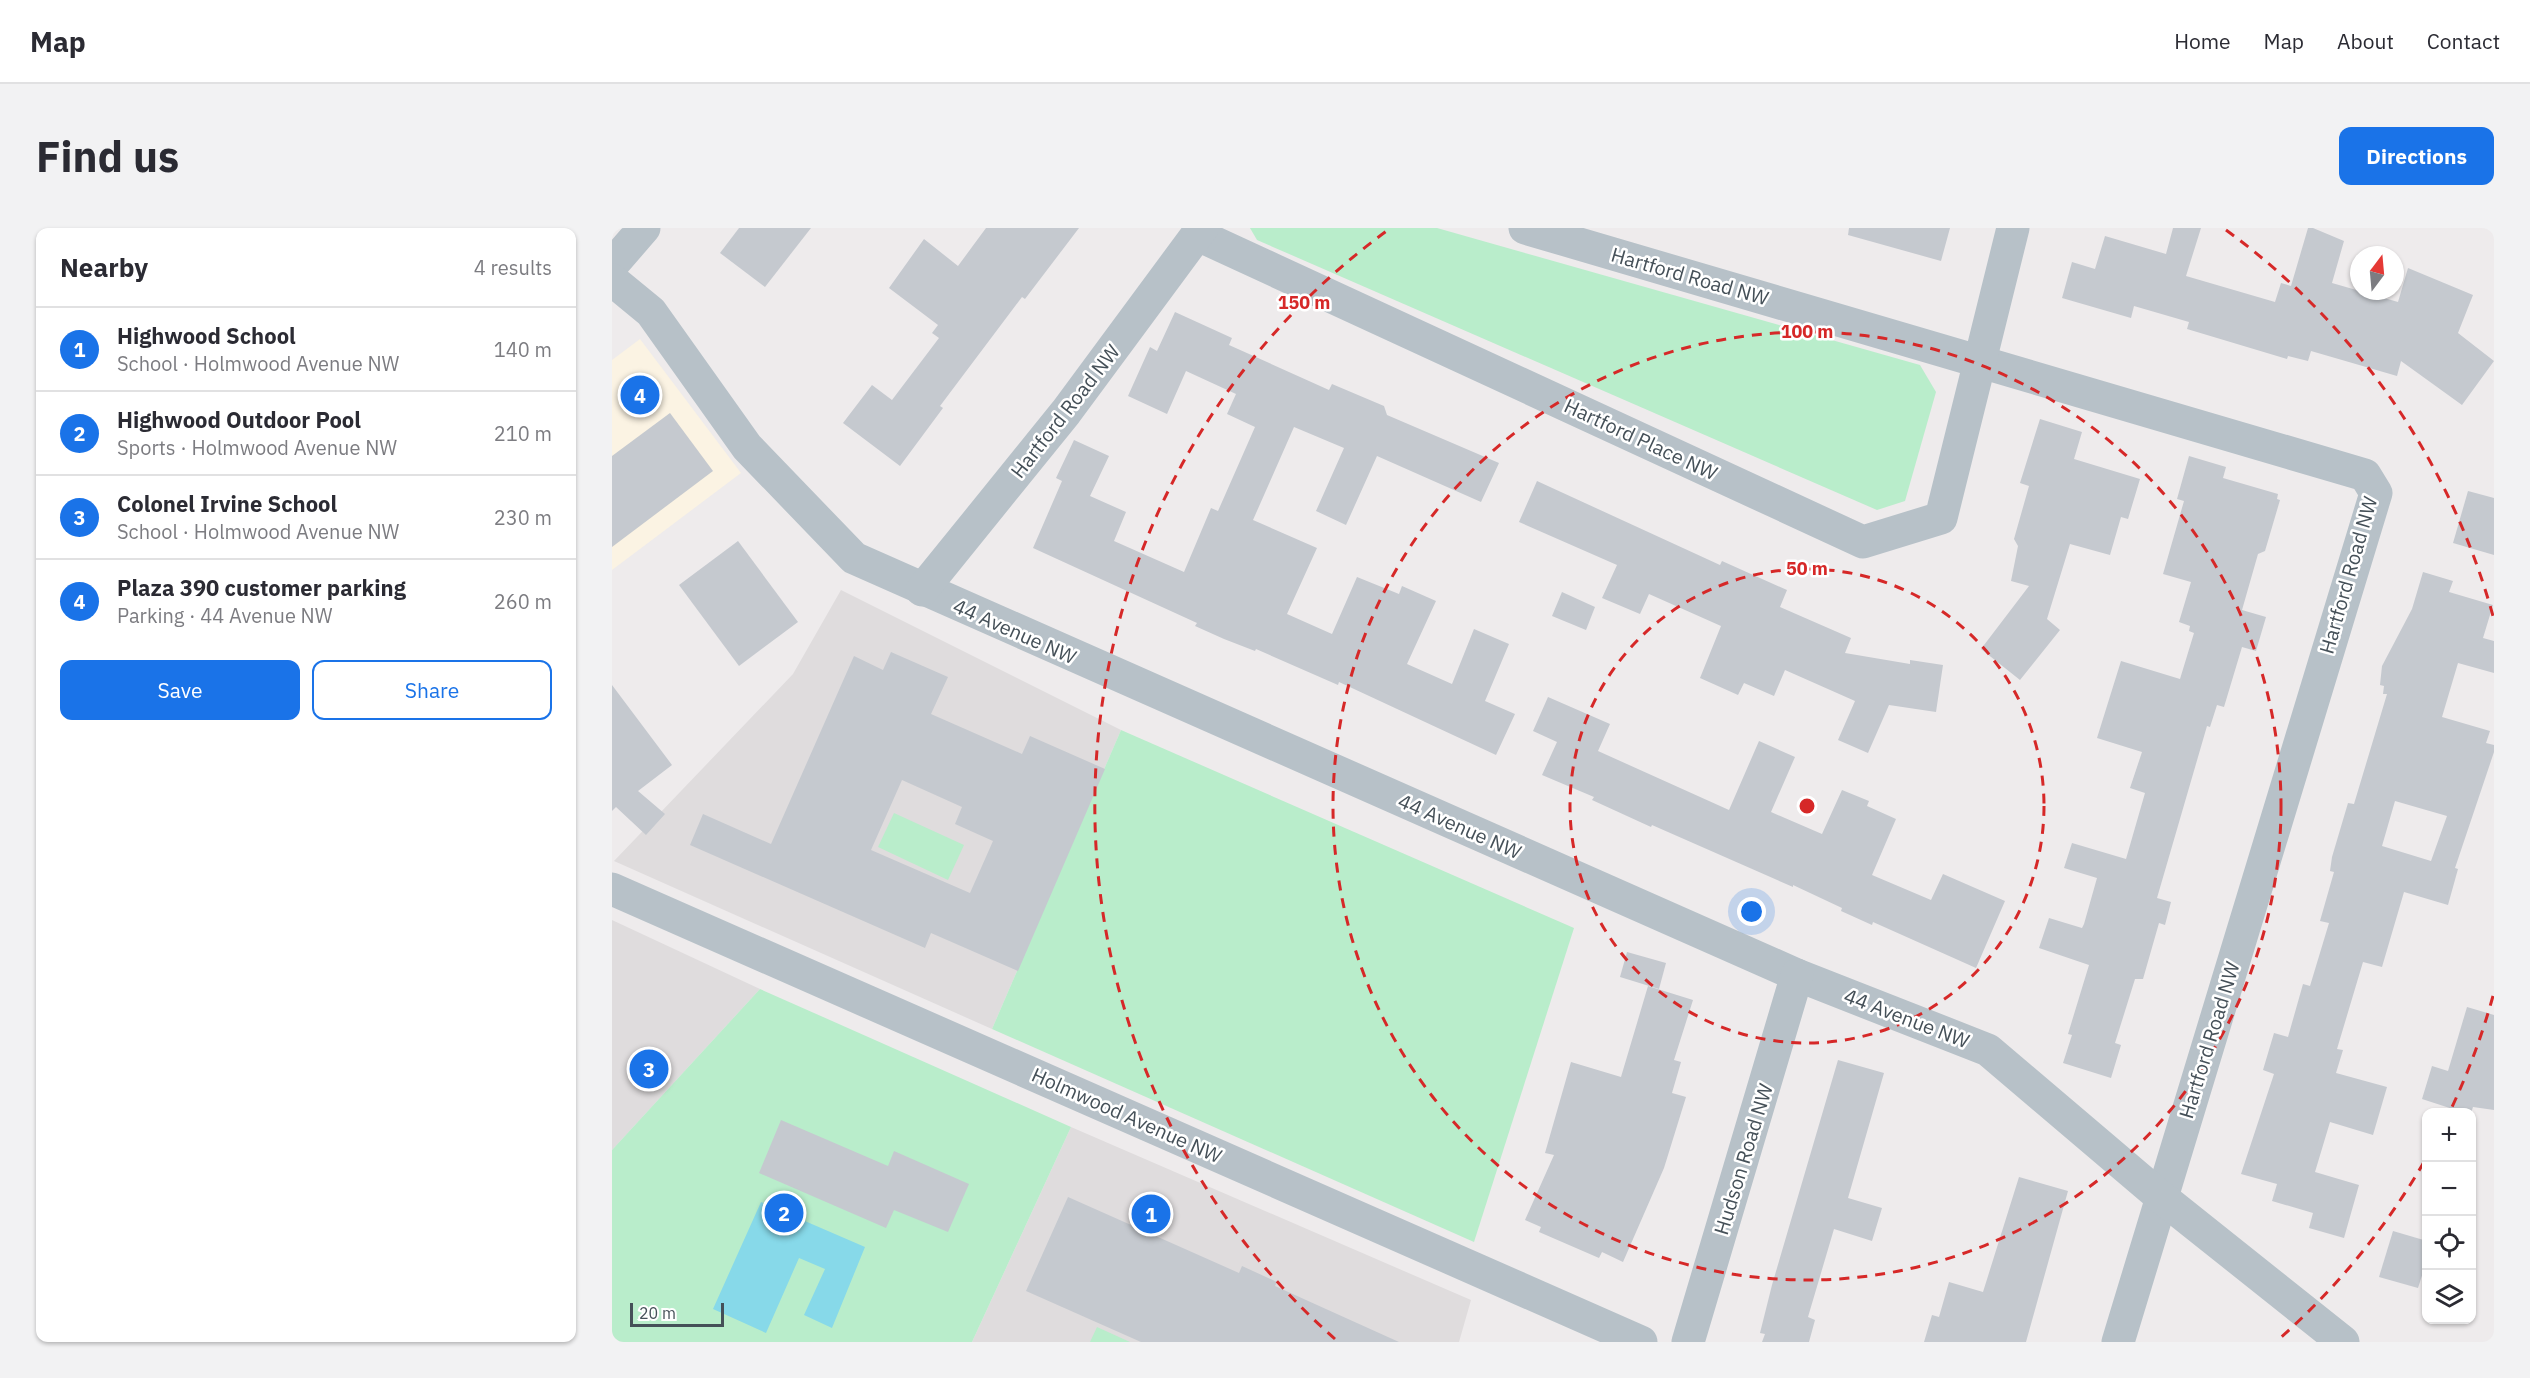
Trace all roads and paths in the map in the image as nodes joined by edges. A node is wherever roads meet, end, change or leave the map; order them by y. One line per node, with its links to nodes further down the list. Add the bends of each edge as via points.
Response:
1 (644, 228): 5 (street)
2 (1525, 228): 7 (street, Hartford Road NW)
3 (2013, 228): 7 (street)
4 (1200, 231): 7 (street, Hartford Place NW, via 1863,542 1941,518); 8 (street, Hartford Road NW, via 1066,412)
5 (612, 265)
6 (612, 280): 8 (street, 44 Avenue NW, via 651,312 747,447 854,558)
7 (1980, 362): 11 (street, Hartford Road NW, via 2365,475 2376,493)
8 (922, 590): 10 (street, 44 Avenue NW)
9 (612, 889): 12 (street, Holmwood Avenue NW)
10 (1797, 975): 11 (street, 44 Avenue NW, via 1988,1050); 13 (street, Hudson Road NW)
11 (2161, 1197): 14 (street, Hartford Road NW); 15 (street, 44 Avenue NW)
12 (1641, 1342)
13 (1688, 1342)
14 (2118, 1342)
15 (2343, 1342)

